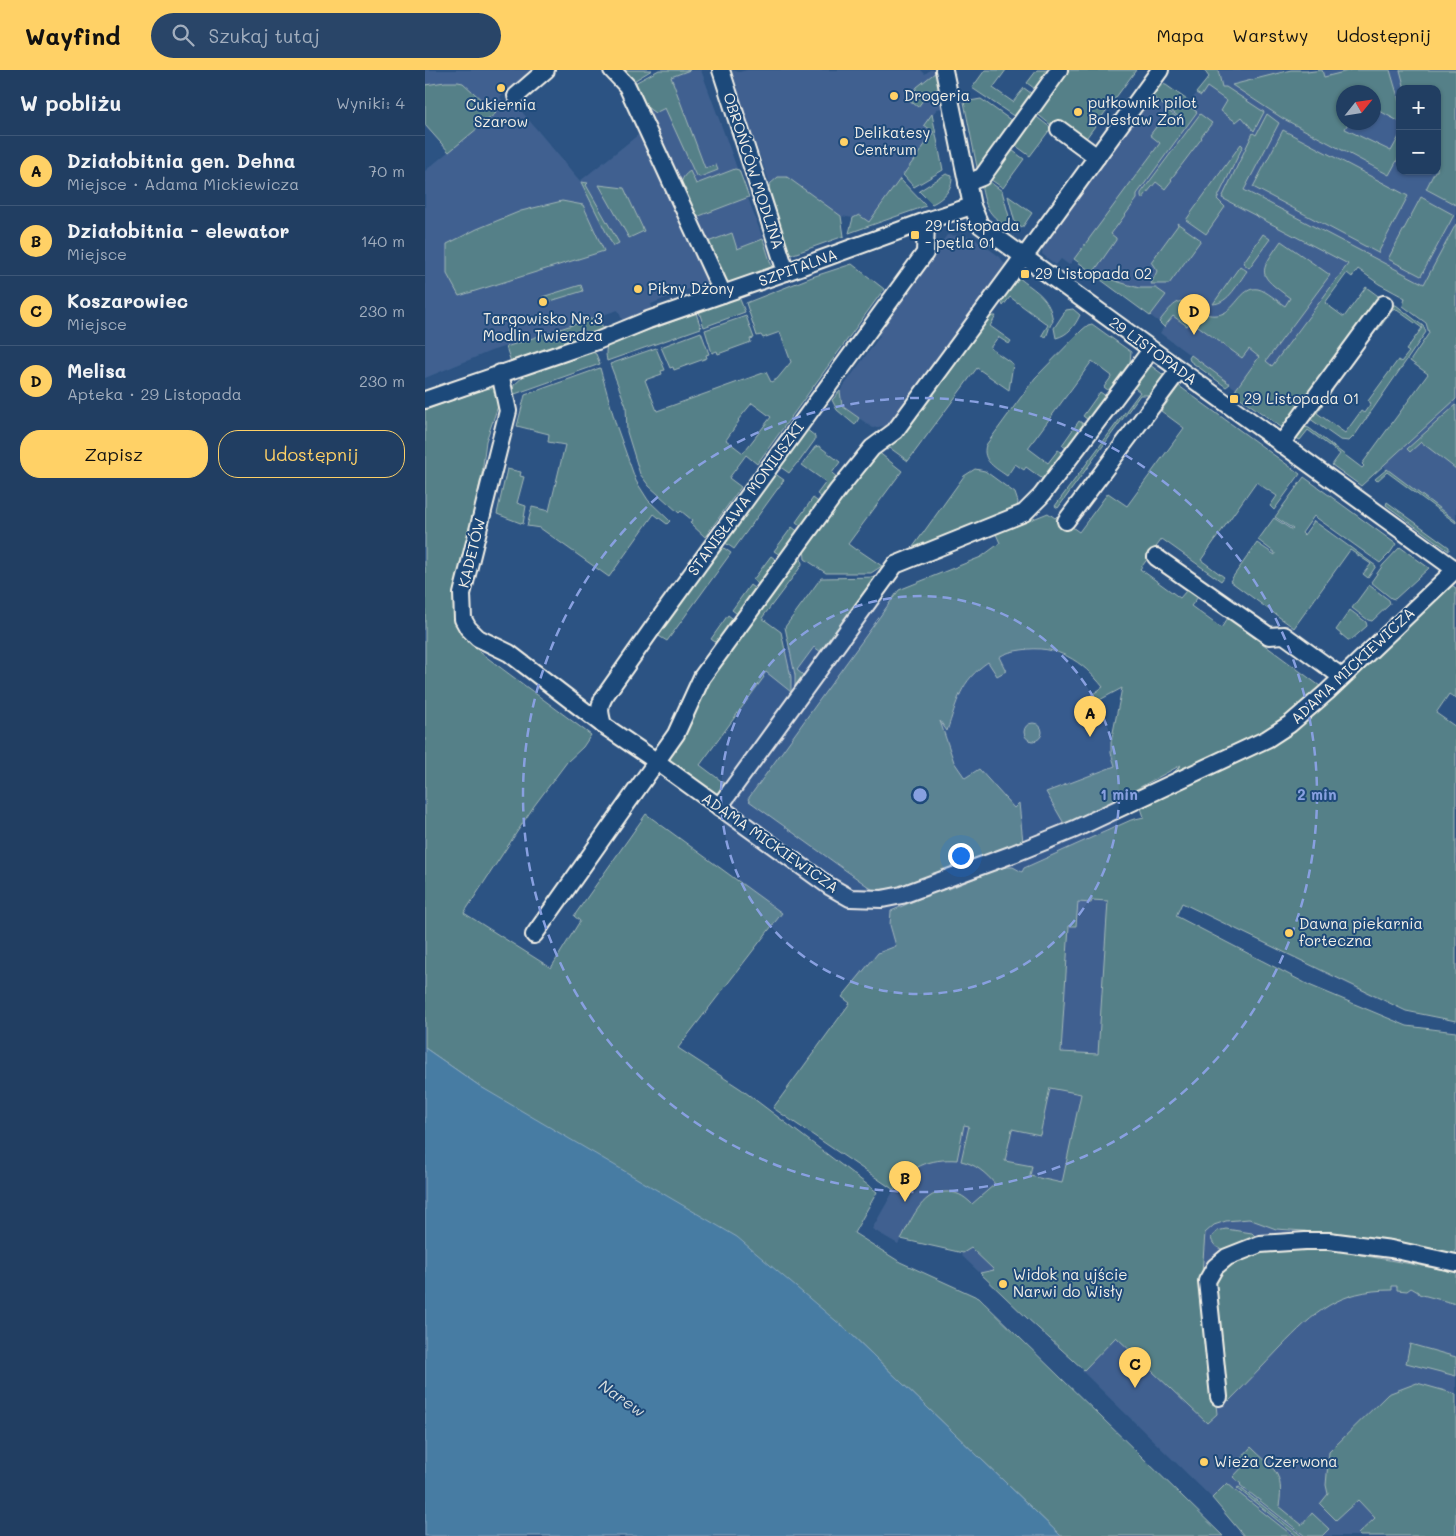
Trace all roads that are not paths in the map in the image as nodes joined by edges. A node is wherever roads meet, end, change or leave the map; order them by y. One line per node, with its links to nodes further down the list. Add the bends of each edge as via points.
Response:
1 (546, 70): 7 (street)
2 (612, 70): 15 (street, via 627,86)
3 (721, 70): 14 (street, OBROŃCÓW MODLINA)
4 (944, 70): 10 (street, 29 LISTOPADA)
5 (1059, 70): 10 (street, via 982,177)
6 (1160, 70): 9 (street)
7 (516, 96)
8 (1059, 129): 9 (street)
9 (1097, 157): 13 (street)
10 (967, 183): 11 (street, 29 LISTOPADA)
11 (972, 206): 12 (street, SZPITALNA); 13 (street, 29 LISTOPADA, via 980,225)
12 (926, 220): 14 (street, SZPITALNA); 26 (street, STANISŁAWA MONIUSZKI, via 925,253 608,692 599,710)
13 (1023, 257): 17 (street, 29 LISTOPADA); 27 (street, via 895,431 872,448 838,490 721,650 702,677 676,734)
14 (786, 272): 15 (street, SZPITALNA)
15 (723, 294): 19 (street, SZPITALNA)
16 (1383, 304): 21 (street)
17 (1151, 350): 18 (street, 29 LISTOPADA); 28 (street, via 1041,496 1024,513 895,565)
18 (1179, 370): 21 (street, 29 LISTOPADA); 22 (street)
19 (500, 373): 20 (street, SZPITALNA); 26 (street, KADETÓW, via 508,411 462,594 463,620 477,638 509,653)
20 (425, 400)
21 (1281, 444): 24 (street, 29 LISTOPADA)
22 (1066, 521)
23 (1156, 557): 25 (street, via 1269,636 1284,635)
24 (1456, 570): 25 (street, ADAMA MICKIEWICZA)
25 (1342, 677): 28 (street, ADAMA MICKIEWICZA, via 1290,724 1267,739 1075,829 902,895 882,899 850,898)
26 (603, 725): 27 (street)
27 (657, 760): 28 (street, ADAMA MICKIEWICZA); 29 (street)
28 (719, 807)
29 (534, 935)
30 (1456, 1263): 31 (street, via 1391,1249 1329,1241 1260,1244 1227,1257 1215,1267 1207,1281)
31 (1219, 1397)

